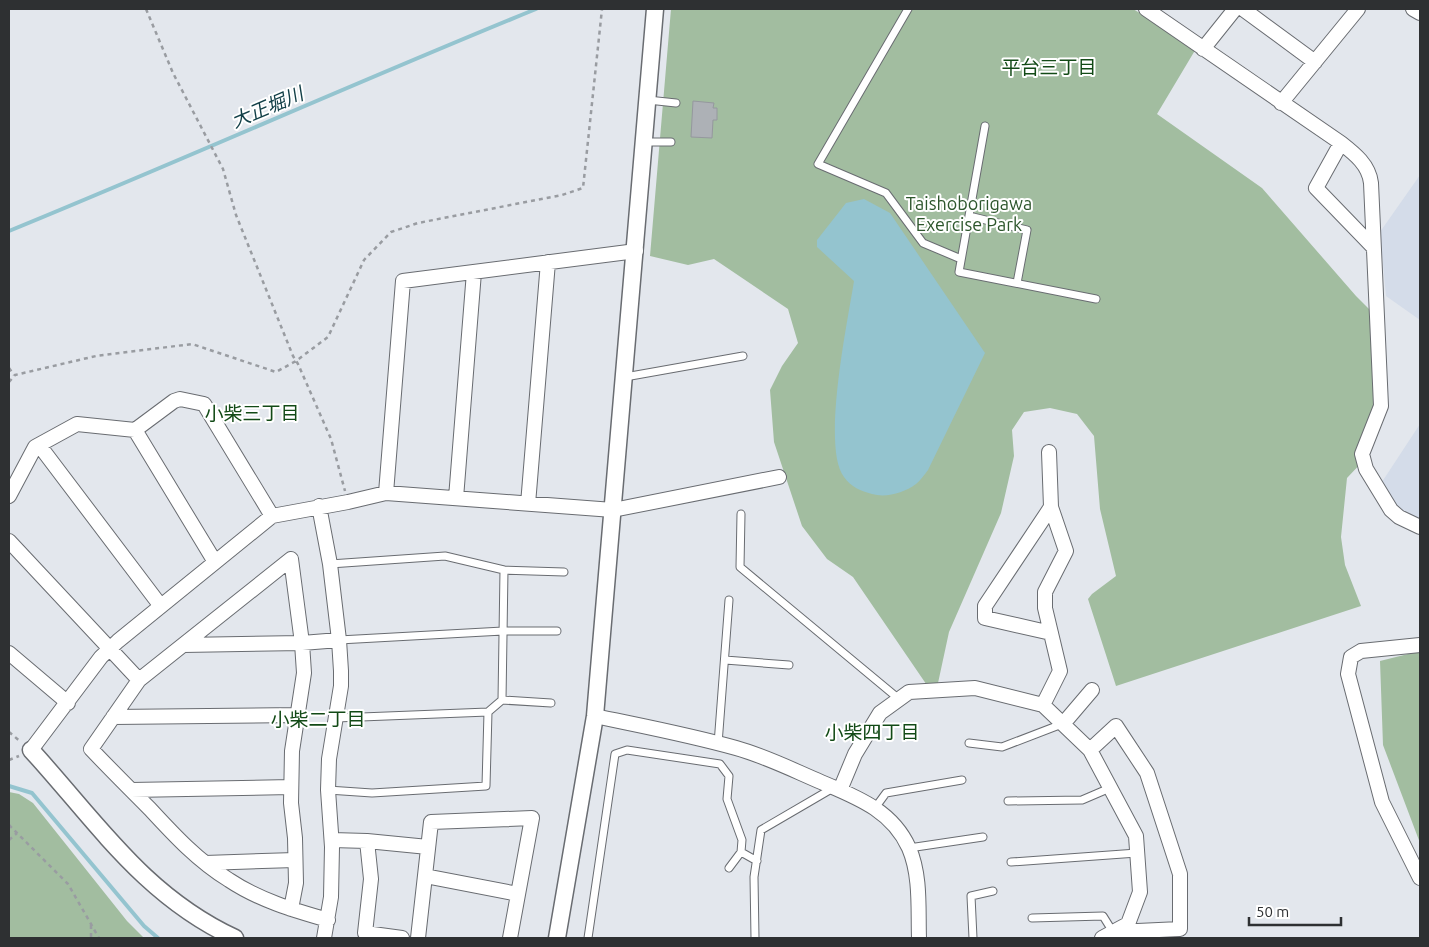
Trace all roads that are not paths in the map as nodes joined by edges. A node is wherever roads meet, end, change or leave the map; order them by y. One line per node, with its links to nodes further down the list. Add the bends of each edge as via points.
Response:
1 (655, 9): 11 (street)
2 (908, 9): 21 (lane, via 818,164 886,193 923,243)
3 (1146, 9): 9 (street)
4 (1235, 9): 9 (street)
5 (1243, 9): 10 (street)
6 (1358, 9): 10 (street)
7 (1413, 9): 8 (street)
8 (1420, 13)
9 (1203, 49): 13 (street)
10 (1314, 62): 13 (street)
11 (648, 100): 12 (lane); 15 (street)
12 (676, 103)
13 (1281, 103): 17 (street)
14 (985, 126): 18 (lane)
15 (644, 142): 16 (lane); 20 (street)
16 (671, 142)
17 (1342, 143): 19 (street, via 1365,165 1370,176); 19 (street, via 1316,188)
18 (969, 216): 21 (lane); 24 (lane, via 1027,230)
19 (1374, 248): 41 (street, via 1382,406 1362,454 1366,469 1392,510)
20 (636, 251): 22 (street); 27 (street)
21 (961, 259): 24 (lane, via 958,272)
22 (548, 262): 23 (street); 35 (street)
23 (474, 272): 32 (street, via 403,281); 34 (street)
24 (1017, 283): 25 (lane)
25 (1096, 299)
26 (743, 356): 27 (lane)
27 (625, 377): 38 (street)
28 (135, 430): 29 (street, via 77,424); 40 (street, via 174,401 180,399 204,404); 43 (street)
29 (39, 444): 33 (street); 48 (street)
30 (1049, 452): 37 (street)
31 (780, 477): 38 (street)
32 (386, 493): 34 (street); 36 (street)
33 (9, 496)
34 (456, 498): 35 (street)
35 (528, 504): 38 (street)
36 (319, 506): 40 (street); 44 (street)
37 (1051, 507): 51 (street, via 1066,551 1045,592); 51 (street, via 985,606 985,618)
38 (613, 510): 69 (street)
39 (742, 514): 62 (lane, via 740,567)
40 (272, 516): 43 (street)
41 (1420, 527)
42 (9, 541): 56 (street)
43 (215, 562): 48 (street)
44 (330, 564): 45 (lane, via 445,556); 52 (street)
45 (504, 570): 46 (lane); 49 (lane)
46 (564, 572)
47 (729, 600): 58 (lane)
48 (160, 605): 56 (street)
49 (503, 630): 50 (lane); 52 (lane); 63 (lane)
50 (557, 631)
51 (1051, 633): 66 (street, via 1060,671)
52 (339, 640): 53 (street); 71 (street, via 341,686)
53 (302, 643): 54 (street); 54 (street, via 291,559); 68 (street, via 304,673)
54 (183, 645): 60 (street)
55 (1420, 645): 98 (street, via 1361,651 1351,658 1348,674 1382,802)
56 (110, 649): 60 (street); 64 (street)
57 (9, 653): 64 (street)
58 (725, 660): 59 (lane); 74 (lane)
59 (789, 665)
60 (139, 680): 70 (street)
61 (1092, 690): 72 (street)
62 (899, 699): 66 (street, via 909,692 975,688); 80 (street, via 880,713)
63 (502, 700): 65 (lane); 67 (lane)
64 (68, 703): 75 (street)
65 (551, 703)
66 (1043, 705): 72 (street)
67 (488, 712): 71 (lane); 82 (lane, via 486,786 372,794)
68 (298, 715): 70 (street); 78 (street)
69 (595, 716): 74 (street); 110 (street)
70 (113, 717): 81 (street, via 91,749)
71 (336, 718): 82 (street)
72 (1063, 724): 73 (lane, via 1002,747); 76 (street)
73 (969, 743)
74 (718, 744): 80 (street, via 772,761)
75 (31, 750): 105 (street, via 115,847 151,883 182,908)
76 (1090, 750): 79 (street); 104 (street, via 1116,726 1147,773 1180,874 1180,929)
77 (962, 780): 84 (lane, via 886,793)
78 (291, 787): 81 (street); 92 (street)
79 (1110, 788): 83 (lane, via 1082,800); 91 (street, via 1136,836)
80 (837, 789): 84 (street); 93 (lane, via 761,830)
81 (131, 790): 95 (street)
82 (328, 790): 86 (street)
83 (1008, 801)
84 (875, 808): 89 (street, via 900,832)
85 (983, 837): 89 (lane)
86 (332, 840): 87 (street); 103 (street)
87 (367, 841): 88 (street); 107 (street, via 371,879 365,933)
88 (428, 847): 97 (street); 100 (street, via 431,822 532,818)
89 (909, 848): 113 (street, via 916,869)
90 (742, 852): 93 (lane); 96 (lane); 111 (lane, via 742,840 727,799 729,776 720,764 627,750 615,754)
91 (1137, 853): 94 (lane); 104 (street, via 1140,892 1128,924)
92 (295, 860): 95 (street); 101 (street, via 296,883)
93 (757, 861): 112 (lane, via 754,877)
94 (1011, 862)
95 (205, 863): 101 (street, via 253,894)
96 (729, 868)
97 (425, 876): 100 (street); 108 (street)
98 (1420, 878)
99 (993, 891): 114 (lane, via 971,896)
100 (518, 894): 109 (street)
101 (291, 909): 103 (street)
102 (1032, 918): 104 (lane, via 1103,916)
103 (328, 920): 106 (street)
104 (1108, 935)
105 (235, 938)
106 (324, 938)
107 (402, 938)
108 (418, 938)
109 (510, 938)
110 (557, 938)
111 (588, 938)
112 (755, 938)
113 (919, 938)
114 (973, 938)

